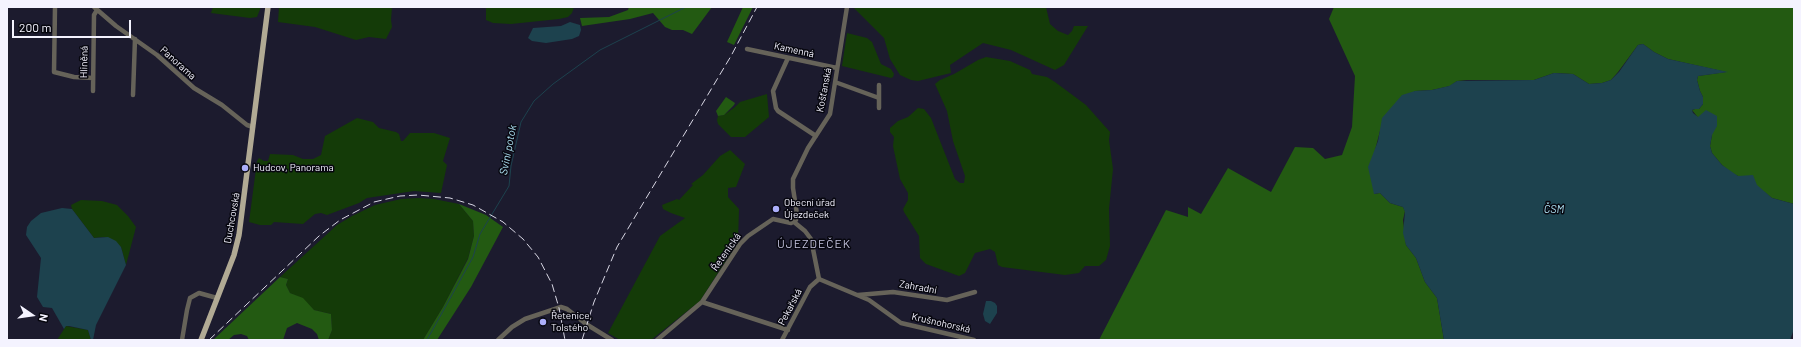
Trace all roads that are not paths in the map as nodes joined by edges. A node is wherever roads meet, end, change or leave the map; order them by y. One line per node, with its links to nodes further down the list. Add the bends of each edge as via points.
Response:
1 (55, 7): 9 (street, via 54,72 74,78)
2 (268, 7): 16 (main road, Duchcovská)
3 (847, 7): 8 (street, Košťanská)
4 (95, 8): 5 (street, Panorama); 9 (street, Hliněná)
5 (135, 39): 13 (street); 16 (street, Panorama, via 194,88)
6 (747, 49): 7 (street, Kamenná)
7 (788, 58): 8 (street, Kamenná); 17 (street, via 773,91 776,108)
8 (837, 68): 10 (street, Košťanská)
9 (93, 78): 12 (street, Hliněná)
10 (835, 82): 14 (street); 17 (street, Košťanská, via 830,114)
11 (878, 85): 14 (street)
12 (93, 91)
13 (133, 95)
14 (879, 98): 15 (street)
15 (879, 108)
16 (253, 127): 22 (main road, Duchcovská, via 240,235)
17 (816, 136): 18 (street, Košťanská, via 794,176 797,214)
18 (794, 222): 19 (street, via 812,239); 23 (street, Řetenická, via 791,224 772,219 742,242)
19 (819, 279): 21 (street, Krušnohorská); 24 (street, Pekařská, via 810,287)
20 (975, 292): 21 (street, Zahradní, via 947,300 893,292)
21 (858, 295): 31 (street, Krušnohorská, via 901,323)
22 (217, 298): 25 (street, via 199,293 190,298); 26 (main road, Duchcovská)
23 (702, 302): 24 (street); 29 (street, Řetenická)
24 (788, 330): 30 (street, Pekařská)
25 (182, 340)
26 (201, 340)
27 (498, 340): 28 (street, via 525,319 563,307)
28 (612, 340)
29 (657, 340)
30 (782, 340)
31 (974, 340)

